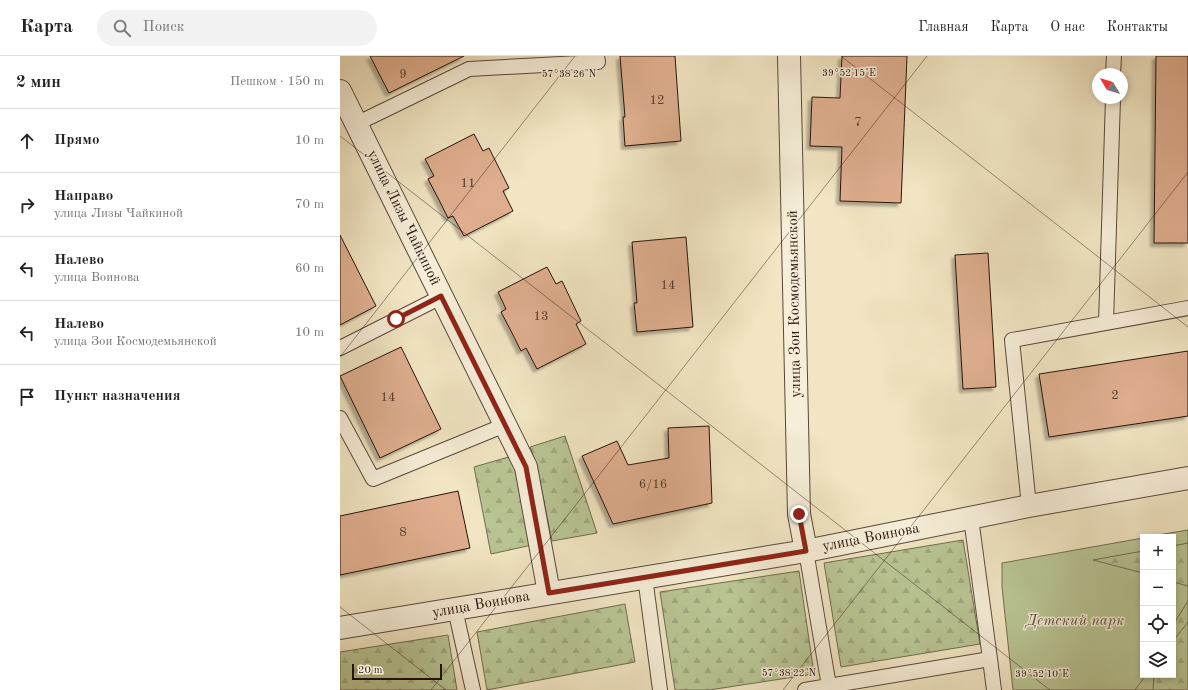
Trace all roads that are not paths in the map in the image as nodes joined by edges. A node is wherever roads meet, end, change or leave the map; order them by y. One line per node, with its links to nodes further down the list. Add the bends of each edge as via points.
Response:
1 (597, 56): 7 (lane, via 598,62 469,70)
2 (790, 56): 17 (street, улица Зои Космодемьянской, via 799,514)
3 (1114, 56): 4 (lane)
4 (1114, 68)
5 (340, 91): 7 (street, улица Лизы Чайкиной)
6 (1113, 104): 10 (lane)
7 (356, 124): 8 (street, улица Лизы Чайкиной)
8 (441, 296): 11 (lane); 13 (street, улица Лизы Чайкиной)
9 (1188, 308): 10 (lane)
10 (1106, 323): 15 (lane, via 1012,340)
11 (340, 348)
12 (340, 418): 13 (lane, via 373,479)
13 (505, 425): 19 (street, улица Лизы Чайкиной, via 526,467)
14 (1188, 478): 15 (street, улица Воинова)
15 (1029, 506): 16 (street, улица Воинова)
16 (971, 518): 17 (street, улица Воинова); 22 (lane)
17 (806, 551): 18 (street, улица Воинова); 23 (lane)
18 (645, 577): 19 (street, улица Воинова); 25 (lane)
19 (549, 593): 20 (street, улица Воинова)
20 (455, 609): 21 (street, улица Воинова); 24 (lane)
21 (340, 628)
22 (990, 659): 23 (lane); 27 (lane)
23 (829, 686): 26 (lane)
24 (473, 690)
25 (660, 690)
26 (805, 690)
27 (994, 690)

